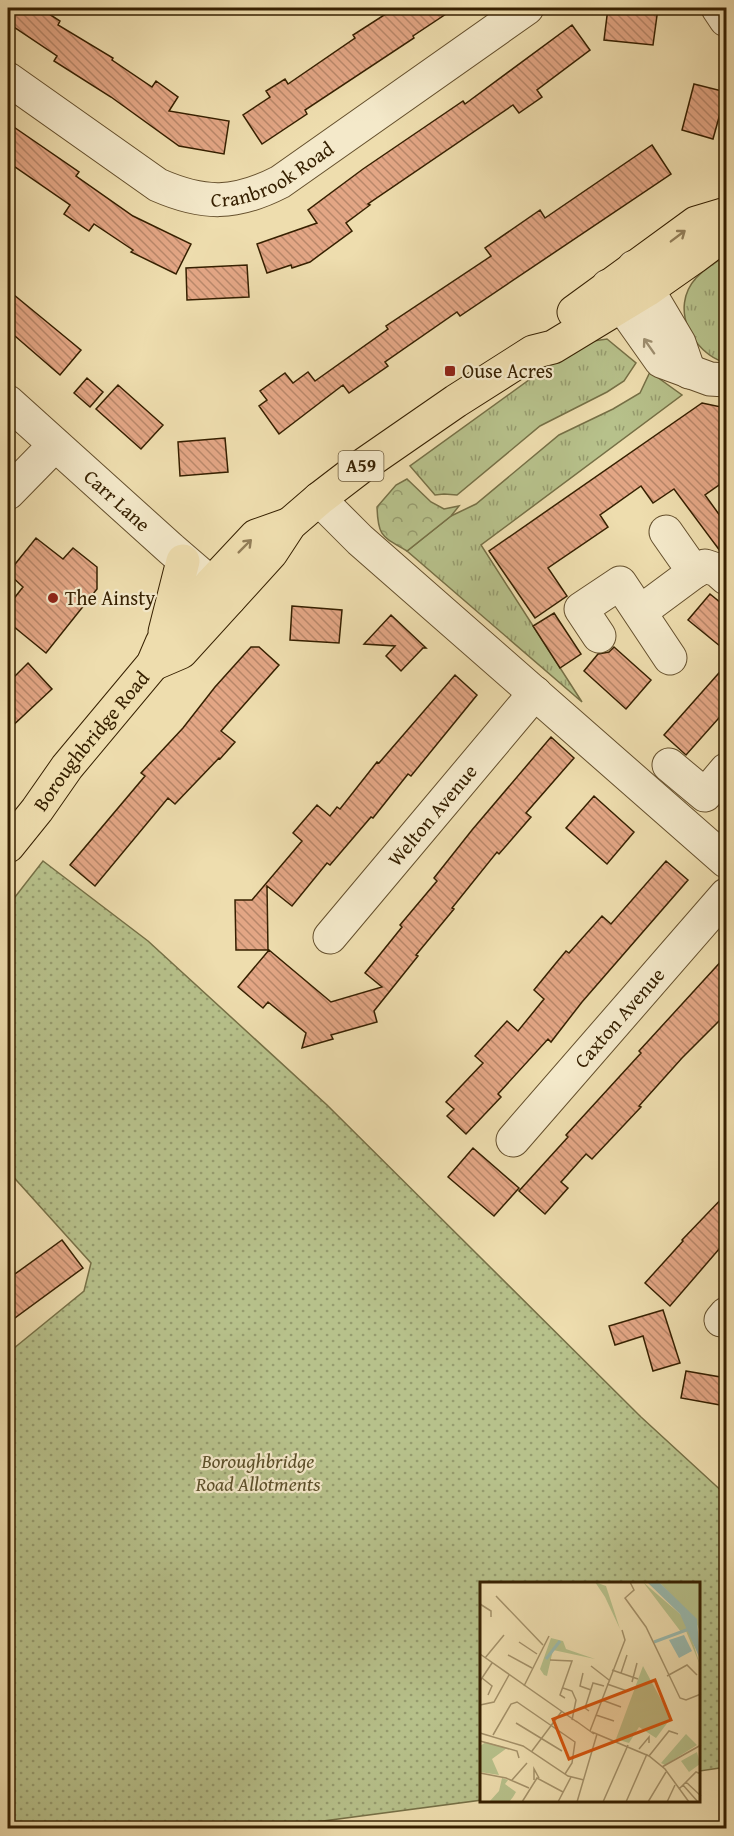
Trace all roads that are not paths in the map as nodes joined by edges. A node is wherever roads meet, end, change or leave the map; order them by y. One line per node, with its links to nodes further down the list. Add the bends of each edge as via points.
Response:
1 (527, 8): 4 (street, Cranbrook Road, via 280,182 236,199 209,201 182,196 158,185)
2 (718, 8): 3 (street)
3 (726, 20)
4 (8, 79)
5 (726, 214): 7 (main road, Boroughbridge Road / A59, one-way to 5, via 696,223)
6 (726, 223): 7 (main road, Boroughbridge Road / A59, via 718,239 706,249)
7 (627, 287): 8 (street, via 679,343 689,372); 12 (main road, Boroughbridge Road / A59, via 554,347 533,352 456,401)
8 (726, 380)
9 (8, 402): 10 (street, Carr Lane)
10 (55, 445): 11 (street); 14 (street, Carr Lane)
11 (8, 493)
12 (319, 499): 17 (main road, Boroughbridge Road / A59, via 290,524 271,554); 22 (street, via 360,540)
13 (666, 532): 15 (street)
14 (183, 561): 17 (street, Carr Lane); 20 (main road)
15 (694, 572): 16 (street, via 705,566); 18 (street)
16 (726, 578)
17 (220, 591): 20 (main road, Boroughbridge Road / A59)
18 (640, 612): 19 (street, via 620,583 581,609); 21 (street)
19 (599, 636)
20 (158, 653): 25 (main road, Boroughbridge Road / A59)
21 (670, 658)
22 (535, 693): 26 (street); 28 (street, Welton Avenue)
23 (669, 765): 24 (street, via 705,795)
24 (726, 770)
25 (8, 846)
26 (726, 861)
27 (726, 895): 29 (street, Caxton Avenue)
28 (330, 937)
29 (513, 1140)

